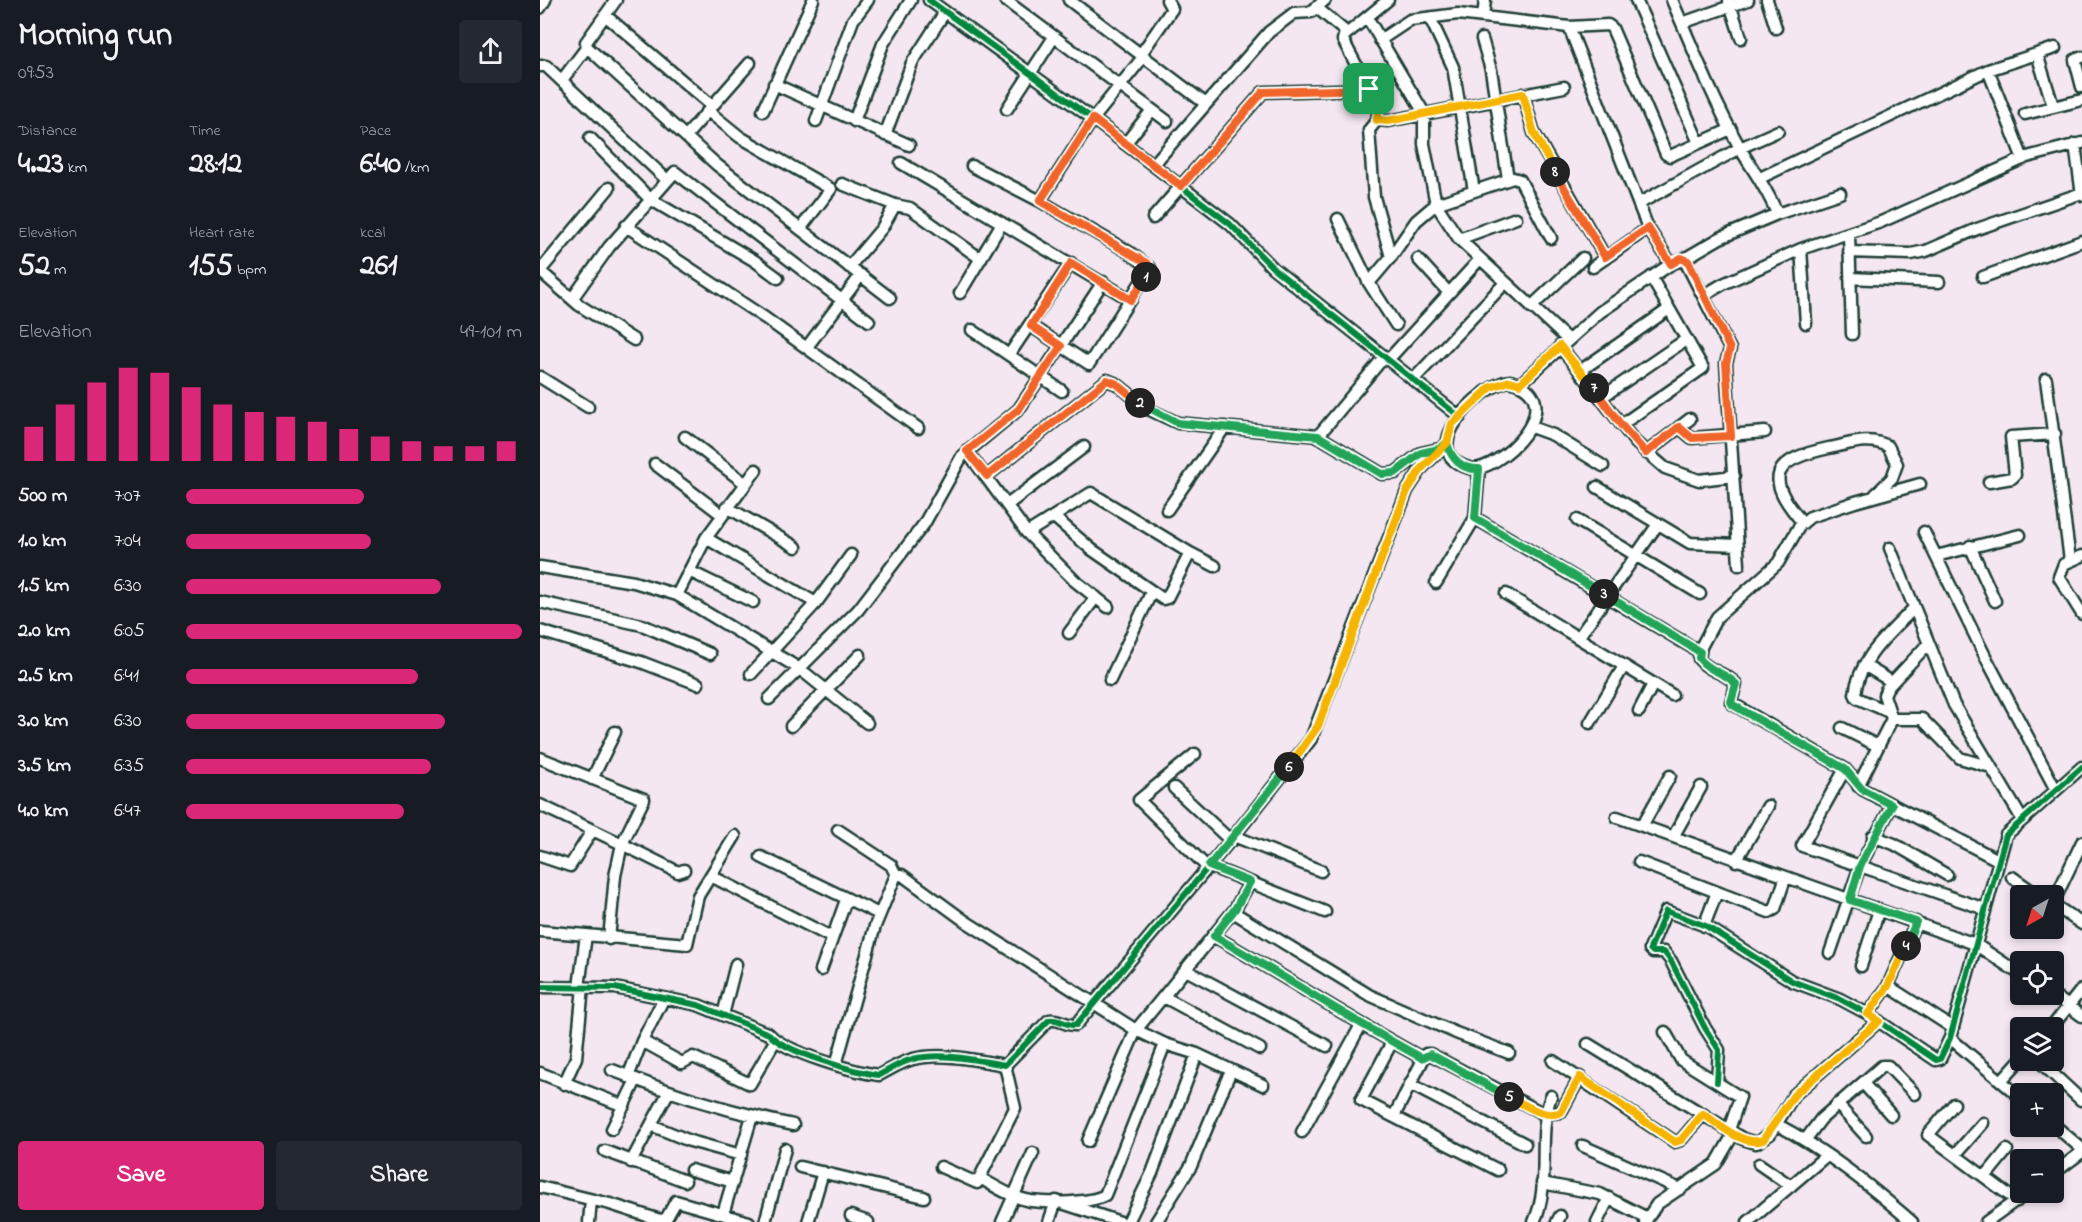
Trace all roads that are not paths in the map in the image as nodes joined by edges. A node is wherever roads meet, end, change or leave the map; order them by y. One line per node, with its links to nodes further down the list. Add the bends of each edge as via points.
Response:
1 (616, 0): 18 (street)
2 (813, 0): 40 (street)
3 (868, 0): 49 (street, via 853,20)
4 (911, 0): 61 (street, via 888,33)
5 (929, 0): 17 (street)
6 (1005, 0): 26 (street)
7 (1069, 0): 33 (street)
8 (1167, 0): 33 (street, via 1172,9)
9 (1388, 0): 19 (street)
10 (1485, 0): 20 (street)
11 (1636, 0): 68 (street)
12 (1672, 0): 22 (street)
13 (1748, 0): 15 (street)
14 (1767, 0): 24 (street)
15 (1729, 3): 22 (street); 27 (street)
16 (1321, 4): 25 (street); 48 (street, via 1307,13 1294,13 1277,25)
17 (945, 12): 38 (street); 65 (street, via 912,63)
18 (605, 15): 30 (street, via 586,42); 51 (street)
19 (1367, 17): 25 (street); 29 (street)
20 (1484, 17): 21 (street, via 1458,14); 23 (street)
21 (1430, 18): 29 (street, via 1405,22); 52 (street, via 1453,67)
22 (1682, 23): 63 (street)
23 (1569, 27): 68 (street, via 1612,28 1666,154 1670,156); 88 (street)
24 (1776, 28)
25 (1347, 33): 44 (street, via 1344,44)
26 (1054, 36): 38 (street); 41 (street)
27 (1741, 38)
28 (1482, 39): 47 (street)
29 (1380, 40): 56 (street)
30 (587, 47): 39 (street); 66 (street)
31 (2055, 48): 32 (street)
32 (2037, 54): 37 (street); 50 (street)
33 (1142, 55): 41 (street); 48 (street)
34 (2082, 57): 42 (street, via 2075,60)
35 (750, 63): 51 (street)
36 (540, 66): 39 (street, via 546,66)
37 (1988, 70): 73 (street); 77 (street)
38 (1030, 73): 53 (street); 58 (street)
39 (562, 80): 79 (street)
40 (774, 84): 49 (street); 55 (street)
41 (1119, 85): 54 (street); 58 (street)
42 (2082, 86)
43 (1564, 87): 45 (street)
44 (1369, 89): 59 (street, via 1379,108); 81 (street, via 1263,92)
45 (1523, 94): 47 (street); 106 (street, via 1534,133)
46 (2082, 100): 50 (street)
47 (1496, 101): 52 (street); 78 (street)
48 (1206, 104): 75 (street)
49 (822, 106): 60 (street); 61 (street)
50 (2053, 106): 57 (street)
51 (710, 108): 66 (street); 98 (street, via 740,137 831,189)
52 (1462, 108): 56 (street); 84 (street)
53 (1007, 109)
54 (1152, 110): 62 (street); 70 (street)
55 (763, 111)
56 (1424, 113): 59 (street); 89 (street, via 1424,144)
57 (2025, 114)
58 (1093, 119): 70 (street); 87 (street)
59 (1377, 120): 105 (street, via 1369,130 1374,197)
60 (816, 121)
61 (854, 121): 65 (street)
62 (1167, 121)
63 (1731, 129): 68 (street); 72 (street)
64 (1778, 131): 72 (street)
65 (885, 135): 71 (street)
66 (686, 136): 98 (street)
67 (590, 138): 86 (street)
68 (1699, 143)
69 (2078, 143): 73 (street); 83 (street)
70 (1125, 144): 75 (street)
71 (909, 145)
72 (1740, 148): 77 (street); 88 (street)
73 (2023, 159): 99 (street)
74 (901, 164): 95 (street)
75 (1153, 165): 81 (street)
76 (972, 166): 87 (street)
77 (1760, 178): 91 (street)
78 (1508, 179): 84 (street); 101 (street, via 1520,180)
79 (667, 180): 86 (street); 131 (street, via 678,173)
80 (842, 184): 90 (street)
81 (1181, 186): 92 (street); 147 (street, via 1247,239 1273,268)
82 (609, 188): 116 (street)
83 (2082, 189): 104 (street, via 1926,251)
84 (1474, 191): 89 (street)
85 (1840, 193): 91 (street)
86 (650, 199): 96 (street); 120 (street)
87 (1040, 201): 132 (street, via 1148,264 1149,272)
88 (1640, 203): 97 (street)
89 (1436, 204): 100 (street); 105 (street, via 1416,221)
90 (895, 205): 108 (street, via 909,208); 114 (street, via 882,228)
91 (1777, 214): 111 (street, via 1720,238)
92 (1153, 218)
93 (1516, 218): 100 (street)
94 (1338, 219): 123 (street)
95 (1002, 223): 108 (street); 112 (street)
96 (626, 226): 130 (street); 145 (street)
97 (1648, 228): 106 (street); 113 (street)
98 (800, 229): 114 (street)
99 (1849, 234): 103 (street); 104 (street)
100 (1459, 238): 110 (street)
101 (1551, 238)
102 (2082, 242): 119 (street)
103 (1801, 249): 128 (street); 136 (street)
104 (1850, 252): 121 (street)
105 (1391, 257): 123 (street)
106 (1605, 257): 115 (street)
107 (1583, 258): 133 (street)
108 (981, 259): 126 (street)
109 (1418, 259): 127 (street)
110 (1480, 259): 124 (street); 127 (street)
111 (1684, 259): 113 (street); 128 (street)
112 (1071, 263): 122 (street); 138 (street)
113 (1671, 264): 118 (street)
114 (849, 267): 117 (street)
115 (1593, 267)
116 (540, 271): 130 (street)
117 (861, 275): 129 (street); 131 (street)
118 (1651, 277): 134 (street); 143 (street)
119 (1983, 277)
120 (778, 278)
121 (1850, 278): 125 (street); 140 (street)
122 (1103, 282): 132 (street); 144 (street)
123 (1369, 282): 137 (street)
124 (1505, 282): 133 (street); 152 (street)
125 (1939, 282)
126 (960, 293)
127 (1449, 293): 147 (street)
128 (1704, 295): 167 (street, via 1730,349 1726,363)
129 (890, 298)
130 (572, 299): 142 (street)
131 (842, 300): 135 (street); 145 (street)
132 (1131, 300): 144 (street, via 1089,364)
133 (1531, 307): 143 (street)
134 (1670, 309): 141 (street); 148 (street)
135 (869, 321)
136 (1806, 323)
137 (1396, 325)
138 (1031, 326): 144 (street); 146 (street)
139 (972, 330): 146 (street)
140 (1852, 334)
141 (1687, 339): 155 (street); 159 (street, via 1702,371)
142 (634, 340)
143 (1564, 342): 148 (street); 153 (street)
144 (1061, 346): 149 (street)
145 (807, 347): 163 (street)
146 (1009, 354): 149 (street)
147 (1386, 359): 152 (street); 166 (street)
148 (1580, 371): 155 (street)
149 (1041, 376): 154 (street); 171 (street, via 1019,409)
150 (540, 377): 156 (street)
151 (2046, 379): 165 (street)
152 (1413, 380): 157 (street)
153 (1520, 384): 157 (street, via 1510,381 1491,387); 161 (street, via 1534,398 1536,408)
154 (1062, 391)
155 (1602, 397): 159 (street)
156 (588, 407)
157 (1460, 417): 169 (street, via 1452,424)
158 (1690, 419): 162 (street)
159 (1621, 425): 172 (street)
160 (1225, 427): 166 (street); 177 (street, via 1178,423 1107,380); 185 (street)
161 (1531, 427): 174 (street, via 1553,435); 175 (street, via 1492,464)
162 (1679, 427): 167 (street, via 1692,438); 172 (street)
163 (918, 428)
164 (1765, 432): 167 (street)
165 (2055, 434): 179 (street, via 2011,437 2015,475); 205 (street)
166 (1318, 436): 169 (street, via 1382,474 1395,473 1421,453)
167 (1731, 436): 178 (street)
168 (685, 437): 180 (street)
169 (1443, 446): 175 (street, via 1464,467); 273 (street, via 1407,491 1318,726)
170 (1084, 447): 184 (street)
171 (967, 451): 177 (street); 234 (street, via 924,524 858,610)
172 (1646, 453): 178 (street, via 1665,468 1692,478)
173 (655, 464): 186 (street)
174 (1602, 466)
175 (1479, 469): 188 (street)
176 (756, 470): 180 (street)
177 (987, 476): 184 (street)
178 (1734, 476): 196 (street)
179 (1989, 482)
180 (746, 484): 186 (street)
181 (1920, 484): 183 (street)
182 (1597, 487): 191 (street)
183 (1873, 497): 190 (street); 190 (street, via 1892,478 1897,464 1888,446 1868,440 1803,454 1779,472 1778,482 1784,501)
184 (1007, 505): 193 (street)
185 (1167, 510)
186 (724, 511): 195 (street); 198 (street)
187 (1054, 517): 193 (street); 200 (street, via 1090,494); 211 (street)
188 (1475, 518): 210 (street); 216 (street)
189 (1576, 520): 202 (street)
190 (1803, 523): 229 (street, via 1778,563 1717,616)
191 (1658, 524): 196 (street, via 1690,543); 202 (street)
192 (1924, 532): 203 (street)
193 (1027, 533): 215 (street)
194 (2020, 535): 197 (street)
195 (706, 538): 209 (street); 220 (street)
196 (1738, 545): 206 (street)
197 (1970, 546): 203 (street); 217 (street)
198 (796, 547)
199 (1890, 548): 222 (street)
200 (1190, 553): 207 (street); 211 (street, via 1167,598)
201 (851, 555): 220 (street)
202 (1637, 555): 213 (street); 216 (street)
203 (1936, 556): 261 (street)
204 (2082, 556): 205 (street)
205 (2070, 560): 223 (street, via 2059,577)
206 (1739, 565)
207 (1215, 566)
208 (540, 567): 214 (street, via 634,582)
209 (689, 571): 214 (street); 219 (street)
210 (1436, 583)
211 (1151, 594): 236 (street)
212 (1506, 594): 226 (street)
213 (1700, 594)
214 (677, 595): 228 (street)
215 (1096, 597): 221 (street); 225 (street)
216 (1608, 597): 226 (street); 229 (street)
217 (1995, 601)
218 (540, 602): 230 (street, via 642,625)
219 (753, 602)
220 (816, 603): 228 (street)
221 (1108, 607)
222 (1914, 608): 227 (street); 232 (street)
223 (2081, 609)
224 (540, 632): 238 (street, via 641,662)
225 (1069, 633)
226 (1578, 638): 233 (street)
227 (1928, 644): 237 (street); 253 (street, via 1954,705)
228 (773, 652): 234 (street); 235 (street)
229 (1700, 652): 255 (street, via 1704,665 1736,684 1733,705)
230 (710, 654)
231 (860, 656): 240 (street)
232 (1864, 665): 237 (street); 244 (street, via 1857,698)
233 (1624, 666): 239 (street); 246 (street)
234 (800, 669): 240 (street); 242 (street)
235 (751, 674)
236 (1110, 680)
237 (1893, 682): 244 (street, via 1884,695)
238 (698, 684)
239 (1653, 684): 241 (street); 243 (street)
240 (827, 688): 245 (street); 247 (street)
241 (1672, 695)
242 (769, 699)
243 (1639, 711)
244 (1890, 716): 250 (street); 253 (street, via 1922,719 1960,758)
245 (867, 723)
246 (1590, 723)
247 (791, 726)
248 (1842, 728): 250 (street)
249 (615, 732): 257 (street)
250 (1878, 746): 258 (street)
251 (1195, 754): 282 (street, via 1139,801)
252 (540, 758): 257 (street)
253 (1991, 767): 266 (street)
254 (2082, 767): 261 (street)
255 (1845, 769): 258 (street); 281 (street, via 1802,846)
256 (1670, 776): 267 (street)
257 (592, 779): 275 (street, via 644,799)
258 (1858, 786): 262 (street)
259 (1701, 787): 272 (street)
260 (1174, 788): 273 (street)
261 (2056, 790): 266 (street)
262 (1892, 805): 271 (street); 278 (street)
263 (540, 806): 269 (street)
264 (1768, 806): 279 (street)
265 (1617, 817): 267 (street)
266 (2022, 819): 278 (street, via 2006,835)
267 (1642, 826): 272 (street)
268 (838, 830): 286 (street, via 891,865)
269 (592, 831): 275 (street); 276 (street, via 570,866)
270 (735, 836): 287 (street)
271 (1873, 836): 281 (street); 285 (street)
272 (1672, 837): 279 (street)
273 (1233, 839): 282 (street); 284 (street)
274 (2082, 842): 292 (street)
275 (622, 844): 283 (street, via 678,872); 309 (street)
276 (540, 856)
277 (761, 857): 294 (street)
278 (1998, 860): 296 (street)
279 (1736, 861): 289 (street)
280 (1640, 862): 293 (street)
281 (1860, 866): 295 (street); 296 (street)
282 (1208, 867): 290 (street); 324 (street)
283 (684, 870)
284 (1321, 871)
285 (1947, 874)
286 (896, 875): 301 (street); 324 (street, via 902,875 965,921)
287 (711, 876): 308 (street); 309 (street, via 698,896 687,944)
288 (2012, 877): 291 (street)
289 (1785, 879): 293 (street, via 1773,912); 295 (street)
290 (1250, 882): 299 (street); 300 (street)
291 (2023, 885)
292 (2062, 885)
293 (1717, 892): 304 (street)
294 (846, 900): 301 (street); 308 (street)
295 (1850, 900): 297 (street); 311 (street)
296 (1985, 909): 310 (street)
297 (1879, 910): 302 (street); 313 (street)
298 (2064, 910): 303 (street)
299 (1233, 912): 307 (street); 342 (street, via 1369,995)
300 (1324, 912)
301 (879, 914): 346 (street)
302 (1916, 922): 310 (street); 317 (street)
303 (2082, 924)
304 (1704, 926): 326 (street, via 1792,981); 356 (street, via 1666,911 1650,946 1653,952 1664,952 1671,960 1719,1050)
305 (540, 931): 306 (street)
306 (586, 935): 309 (street); 319 (street)
307 (1214, 936): 316 (street); 331 (street)
308 (831, 938): 315 (street)
309 (609, 939)
310 (1975, 944): 314 (street); 334 (street)
311 (1830, 953)
312 (736, 963): 327 (street)
313 (1861, 966)
314 (2010, 967)
315 (821, 970)
316 (1186, 970): 321 (street); 340 (street)
317 (1888, 986): 326 (street); 334 (street)
318 (540, 987): 319 (street)
319 (581, 987): 322 (street, via 615,988); 358 (street, via 576,1058)
320 (2082, 989): 325 (street)
321 (1164, 997): 332 (street); 341 (street)
322 (664, 998): 327 (street); 335 (street)
323 (2064, 1002): 325 (street)
324 (1094, 1003): 332 (street); 347 (street, via 1076,1025 1049,1020)
325 (2070, 1006): 328 (street); 329 (street)
326 (1868, 1014): 330 (street)
327 (723, 1015): 336 (street, via 769,1034)
328 (2082, 1016)
329 (2060, 1017)
330 (1879, 1021): 334 (street, via 1936,1060 1945,1053); 375 (street, via 1794,1095)
331 (1361, 1025): 337 (street); 380 (street)
332 (1136, 1030): 338 (street); 384 (street)
333 (1665, 1032): 356 (street, via 1681,1060)
334 (1951, 1033): 355 (street)
335 (642, 1041): 336 (street, via 682,1063 693,1057 750,1084); 354 (street)
336 (776, 1041): 346 (street)
337 (1392, 1042): 344 (street); 373 (street, via 1361,1100)
338 (1165, 1044): 343 (street); 416 (street, via 1105,1195 1087,1201)
339 (1588, 1044): 370 (street)
340 (1327, 1046)
341 (1260, 1049)
342 (1509, 1053)
343 (1197, 1054): 349 (street); 429 (street, via 1152,1173)
344 (1422, 1058): 359 (street); 369 (street, via 1430,1054)
345 (1553, 1061): 353 (street)
346 (836, 1065): 347 (street, via 879,1075 911,1060 926,1058)
347 (1005, 1065): 404 (street, via 1015,1108)
348 (612, 1070): 354 (street)
349 (1231, 1070): 360 (street); 430 (street, via 1191,1166)
350 (2010, 1071): 355 (street)
351 (2050, 1071): 365 (street)
352 (540, 1073): 358 (street)
353 (1580, 1077): 369 (street, via 1561,1112); 370 (street, via 1675,1142)
354 (632, 1078): 362 (street); 368 (street)
355 (2001, 1081): 361 (street)
356 (1716, 1082): 379 (street, via 1740,1097)
357 (1863, 1083): 363 (street, via 1885,1065); 366 (street); 371 (street)
358 (564, 1084): 368 (street)
359 (1410, 1084): 373 (street); 385 (street)
360 (1263, 1085)
361 (2010, 1089)
362 (668, 1093): 372 (street); 376 (street)
363 (1915, 1094)
364 (1551, 1096): 369 (street)
365 (2081, 1100)
366 (1837, 1104): 382 (street); 383 (street)
367 (1954, 1104): 394 (street, via 1928,1135)
368 (624, 1106): 378 (street)
369 (1545, 1114): 407 (street)
370 (1703, 1114): 379 (street)
371 (1891, 1115)
372 (753, 1116): 377 (street); 392 (street)
373 (1394, 1116): 401 (street)
374 (1983, 1123): 394 (street)
375 (1776, 1124): 379 (street, via 1756,1143); 383 (street)
376 (651, 1125): 392 (street); 395 (street)
377 (793, 1125)
378 (612, 1129)
379 (1731, 1131): 410 (street, via 1716,1164)
380 (1302, 1132)
381 (2064, 1134): 389 (street)
382 (1866, 1136)
383 (1806, 1139): 393 (street)
384 (1088, 1141)
385 (1525, 1144)
386 (1583, 1146): 410 (street)
387 (785, 1149): 423 (street)
388 (2007, 1150): 403 (street)
389 (2082, 1150): 397 (street)
390 (605, 1151): 395 (street)
391 (1034, 1153): 411 (street)
392 (741, 1155): 406 (street)
393 (1827, 1155): 408 (street); 434 (street)
394 (1955, 1155): 403 (street)
395 (631, 1162): 405 (street)
396 (1759, 1164): 408 (street)
397 (2064, 1165)
398 (800, 1167): 402 (street)
399 (941, 1167): 404 (street, via 974,1183)
400 (691, 1170): 406 (street)
401 (1498, 1170)
402 (823, 1172): 413 (street); 424 (street)
403 (1985, 1177): 412 (street)
404 (980, 1178): 411 (street)
405 (686, 1181)
406 (733, 1182): 418 (street)
407 (1542, 1183): 414 (street); 431 (street, via 1541,1206)
408 (1791, 1186): 433 (street)
409 (540, 1187): 415 (street)
410 (1680, 1189): 420 (street, via 1658,1204)
411 (1014, 1196): 416 (street); 426 (street)
412 (2010, 1196)
413 (924, 1197)
414 (1609, 1198): 420 (street); 432 (street)
415 (591, 1200): 418 (street, via 664,1221 676,1201); 421 (street)
416 (1056, 1201): 427 (street); 428 (street)
417 (2014, 1203): 435 (street)
418 (723, 1214): 422 (street)
419 (851, 1216): 425 (street)
420 (1646, 1220)
421 (589, 1222)
422 (749, 1222)
423 (765, 1222)
424 (808, 1222)
425 (868, 1222)
426 (1002, 1222)
427 (1049, 1222)
428 (1120, 1222)
429 (1128, 1222)
430 (1156, 1222)
431 (1534, 1222)
432 (1597, 1222)
433 (1748, 1222)
434 (1912, 1222)
435 (1986, 1222)

